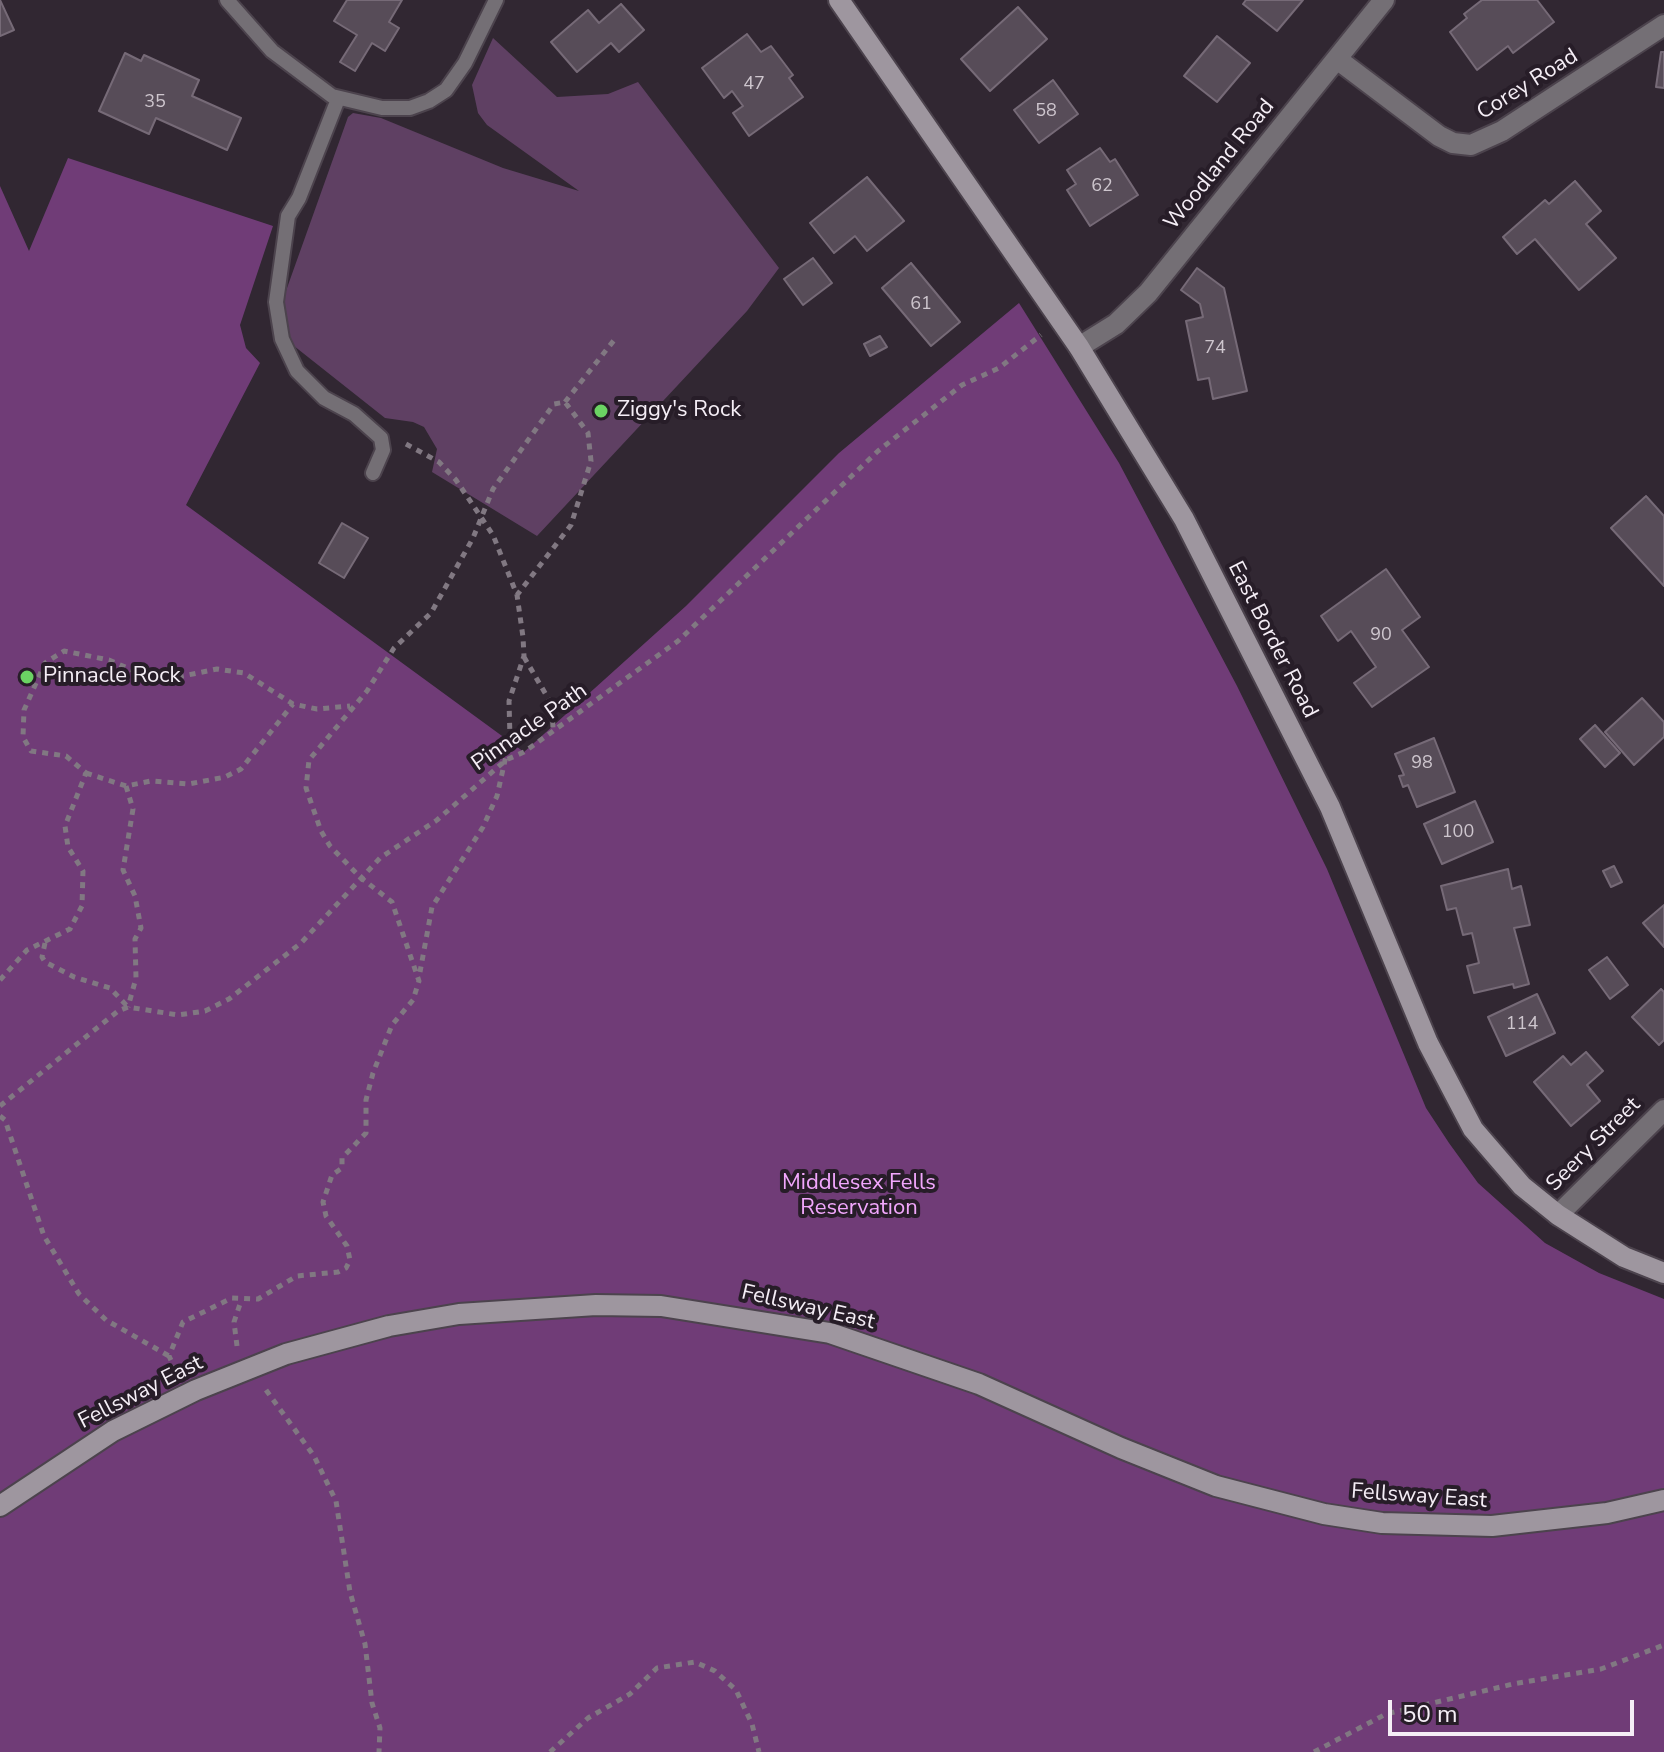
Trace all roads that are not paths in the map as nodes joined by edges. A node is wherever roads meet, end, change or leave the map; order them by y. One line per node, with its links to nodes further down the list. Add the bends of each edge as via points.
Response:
1 (227, 0): 7 (lane, via 272,51)
2 (496, 0): 7 (lane, via 456,77 429,101 410,108 382,108)
3 (839, 0): 8 (main road, East Border Road)
4 (1384, 0): 6 (street, Woodland Road)
5 (1664, 25): 6 (street, Corey Road, via 1502,131 1471,145 1439,136)
6 (1337, 59): 8 (street, Woodland Road, via 1148,293 1116,324)
7 (338, 99): 9 (lane, via 288,216 277,280 278,322 288,356 302,378 381,438 383,450)
8 (1079, 347): 11 (main road, East Border Road, via 1184,519 1316,779 1428,1043 1473,1129 1522,1186)
9 (373, 473)
10 (1664, 1110): 11 (street, Seery Street)
11 (1558, 1215): 12 (main road, East Border Road, via 1624,1257)
12 (1664, 1273)
13 (1664, 1500): 14 (main road, Fellsway East, via 1607,1513 1492,1526 1382,1523 1324,1514 1216,1486 979,1384 830,1333 661,1306 459,1314 375,1330 249,1366 101,1439)
14 (0, 1506)

